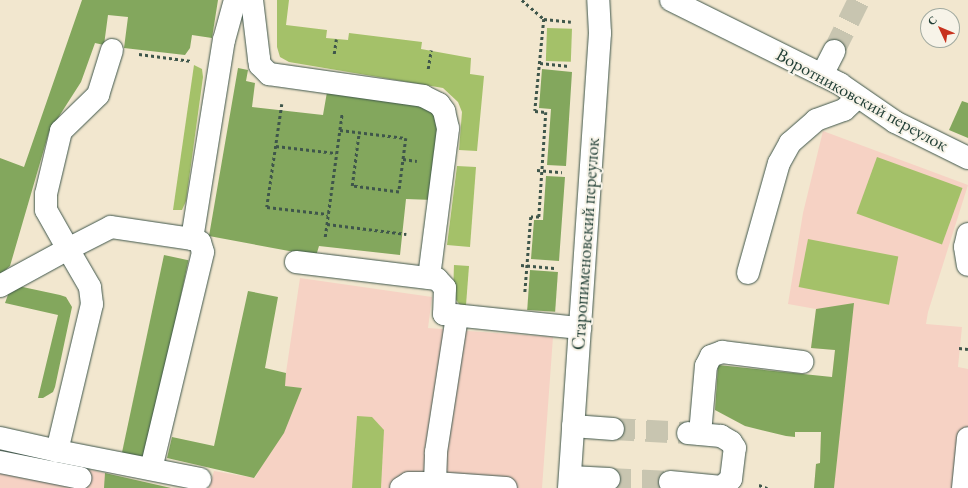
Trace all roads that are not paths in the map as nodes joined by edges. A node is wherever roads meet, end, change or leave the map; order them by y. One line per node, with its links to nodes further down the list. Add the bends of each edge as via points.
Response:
1 (235, 0): 11 (street, via 220,65)
2 (252, 0): 16 (street, via 260,65 269,74 423,96 439,104 448,129)
3 (598, 0): 19 (street, Старопименовский переулок, via 600,33)
4 (671, 0): 7 (street, Воротниковский переулок)
5 (112, 50): 12 (street, via 98,95 61,131 49,180 46,210)
6 (834, 51): 7 (street)
7 (822, 75): 8 (street, Воротниковский переулок)
8 (858, 97): 9 (street, Воротниковский переулок, via 895,122); 15 (street, via 844,110 816,120 790,143 779,163)
9 (968, 158)
10 (968, 234): 14 (street, via 965,247)
11 (192, 239): 12 (street, via 111,227); 27 (street, via 200,242 203,252)
12 (68, 249): 17 (street); 25 (street, via 90,287 92,304)
13 (296, 262): 16 (street)
14 (968, 265)
15 (748, 273)
16 (429, 278): 18 (street, via 437,279 444,288 444,314)
17 (0, 286)
18 (457, 316): 19 (street); 32 (street, via 436,452)
19 (580, 328): 21 (street, Старопименовский переулок)
20 (802, 362): 31 (street, via 722,352 711,356 706,366 694,434 721,436 731,442 735,448 731,479 722,487)
21 (573, 426): 22 (street); 33 (street, Старопименовский переулок)
22 (613, 429)
23 (0, 438): 25 (street)
24 (968, 438): 36 (street)
25 (57, 451): 27 (street)
26 (0, 462): 28 (street)
27 (151, 470): 29 (street)
28 (80, 478)
29 (200, 479)
30 (609, 479): 33 (street)
31 (670, 482)
32 (435, 483): 34 (street, via 408,483); 35 (street)
33 (570, 483)
34 (401, 488)
35 (506, 488)
36 (963, 488)

